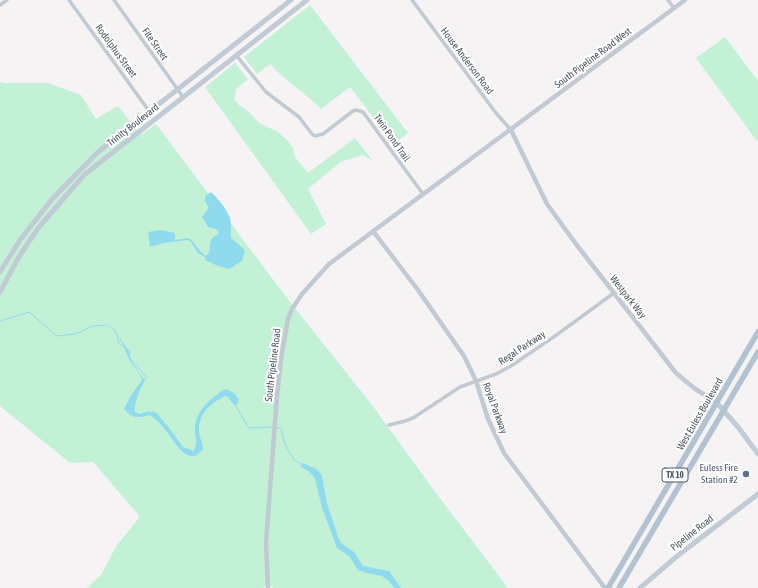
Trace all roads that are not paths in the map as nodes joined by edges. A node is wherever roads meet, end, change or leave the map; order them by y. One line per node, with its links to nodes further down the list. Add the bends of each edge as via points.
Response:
1 (7, 0): 9 (street)
2 (69, 0): 14 (street, Rodolphus Street)
3 (114, 0): 12 (street, Fite Street)
4 (291, 0): 12 (main road, Trinity Boulevard)
5 (308, 0): 11 (main road, Trinity Boulevard)
6 (412, 0): 15 (street, House Anderson Road)
7 (668, 0): 10 (street)
8 (685, 0): 10 (street, South Pipeline Road West)
9 (0, 5)
10 (674, 8): 15 (street, South Pipeline Road West)
11 (236, 55): 13 (main road, Trinity Boulevard); 16 (street, Twin Pond Trail, via 266,92 296,114 315,136 323,134 353,111 363,112)
12 (178, 89): 13 (street, Fite Street); 14 (main road, Trinity Boulevard)
13 (183, 97): 19 (main road, Trinity Boulevard, via 84,175 39,227)
14 (149, 111): 18 (main road, Trinity Boulevard, via 98,152 66,183 20,240)
15 (511, 130): 16 (street, South Pipeline Road); 20 (street, Westpark Way, via 547,204)
16 (423, 194): 17 (street, South Pipeline Road)
17 (373, 231): 23 (street, Royal Parkway, via 453,338); 32 (street, South Pipeline Road, via 329,264 302,294 288,319 277,395 266,543)
18 (0, 272)
19 (0, 292)
20 (614, 293): 23 (street, Regal Parkway, via 511,366); 24 (street, Westpark Way, via 676,374)
21 (758, 332): 24 (main road, West Euless Boulevard / TX 10)
22 (758, 352): 25 (main road, West Euless Boulevard / TX 10)
23 (476, 381): 26 (street, Regal Parkway, via 460,387 413,418); 33 (street, Royal Parkway, via 488,419 504,453)
24 (717, 403): 25 (main road, Westpark Way); 29 (main road, West Euless Boulevard / TX 10)
25 (724, 410): 27 (main road, Westpark Way); 30 (main road, West Euless Boulevard / TX 10)
26 (389, 425)
27 (758, 454)
28 (758, 494): 37 (main road, Pipeline Road)
29 (661, 498): 30 (main road); 31 (main road, West Euless Boulevard / TX 10)
30 (667, 505): 36 (main road, West Euless Boulevard / TX 10)
31 (632, 547): 34 (main road, West Euless Boulevard / TX 10); 35 (main road, via 632,553)
32 (268, 588)
33 (605, 588)
34 (608, 588)
35 (613, 588)
36 (619, 588)
37 (640, 588)

